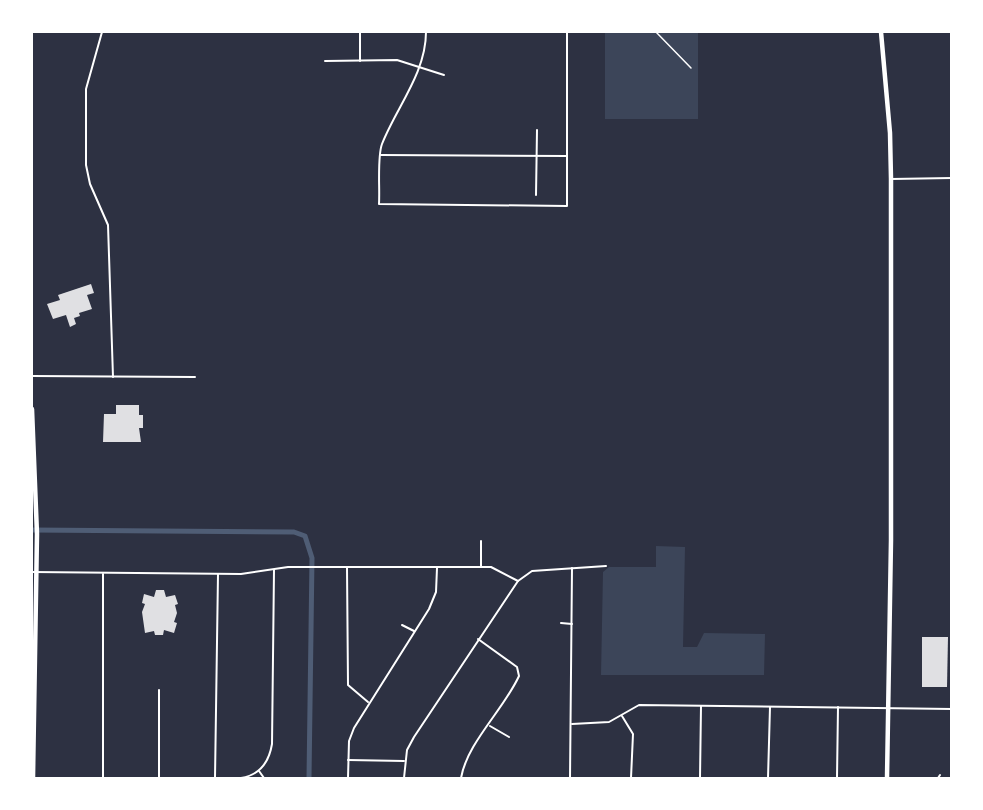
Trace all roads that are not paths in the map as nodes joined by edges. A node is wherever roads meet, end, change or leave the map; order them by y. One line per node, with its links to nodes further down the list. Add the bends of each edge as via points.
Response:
1 (102, 32): 20 (street, via 86,89 86,165 108,225)
2 (360, 32): 8 (street)
3 (426, 32): 9 (street)
4 (567, 32): 15 (street)
5 (656, 32): 10 (lane)
6 (882, 32): 17 (main road)
7 (325, 61): 8 (street)
8 (360, 61): 9 (street, via 397,60)
9 (418, 66): 11 (street); 13 (street, via 381,145)
10 (692, 68)
11 (444, 75)
12 (537, 130): 14 (street)
13 (381, 154): 14 (street); 15 (street, via 379,204 468,206 567,206)
14 (537, 156): 15 (street); 18 (street)
15 (568, 156)
16 (951, 178): 17 (street)
17 (891, 179): 45 (main road)
18 (536, 195)
19 (32, 376): 20 (street)
20 (113, 376): 21 (street)
21 (195, 377)
22 (32, 410): 23 (main road)
23 (34, 474): 31 (main road)
24 (481, 540): 27 (street)
25 (347, 567): 26 (street); 30 (street); 41 (street, via 348,685)
26 (437, 567): 27 (street); 38 (street, via 436,592)
27 (481, 567): 34 (street, via 491,567)
28 (606, 567): 29 (street)
29 (572, 568): 34 (street, via 532,571); 36 (street)
30 (274, 570): 33 (street); 53 (street, via 272,744 267,762)
31 (34, 573): 32 (street); 54 (main road)
32 (103, 573): 33 (street); 55 (street)
33 (218, 574): 58 (street)
34 (518, 581): 39 (street)
35 (561, 623): 36 (street)
36 (572, 624): 48 (street)
37 (402, 625): 38 (street)
38 (414, 632): 41 (street)
39 (478, 639): 49 (street, via 519,671 513,689); 52 (street, via 414,737)
40 (159, 690): 56 (street)
41 (368, 702): 51 (street, via 349,741)
42 (702, 706): 43 (street); 47 (street, via 639,705); 66 (street)
43 (770, 707): 44 (street); 67 (street)
44 (838, 707): 45 (street); 68 (street)
45 (887, 707): 46 (street); 69 (main road)
46 (951, 709)
47 (622, 716): 48 (street, via 596,725); 65 (street, via 633,734)
48 (572, 724): 64 (street)
49 (490, 726): 50 (street); 63 (street, via 463,768)
50 (509, 737)
51 (348, 760): 52 (street); 61 (street)
52 (404, 761): 62 (street)
53 (259, 771): 59 (street); 60 (street)
54 (33, 778)
55 (103, 778)
56 (159, 778)
57 (170, 778): 58 (street)
58 (213, 778)
59 (241, 778)
60 (264, 778)
61 (348, 778)
62 (404, 778)
63 (461, 778)
64 (570, 778)
65 (632, 778)
66 (700, 778)
67 (768, 778)
68 (837, 778)
69 (887, 778)

